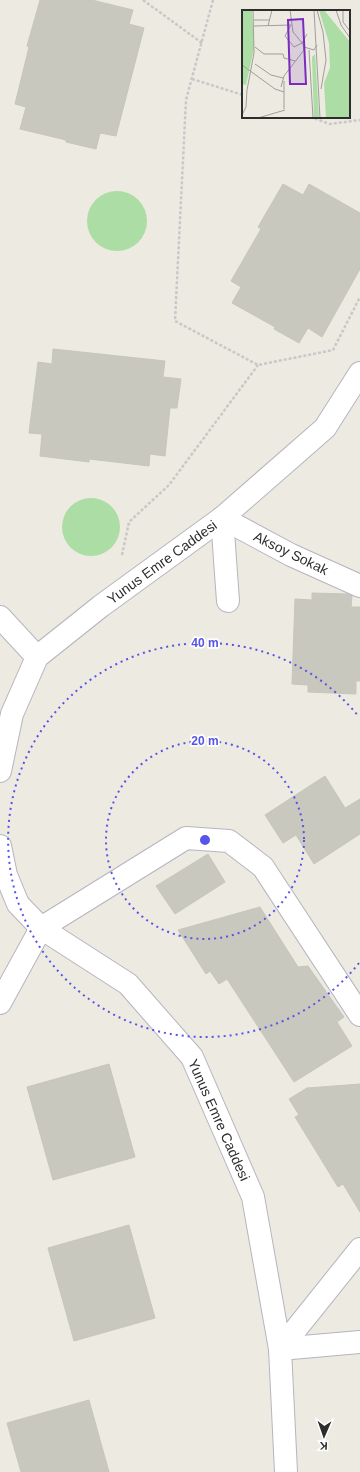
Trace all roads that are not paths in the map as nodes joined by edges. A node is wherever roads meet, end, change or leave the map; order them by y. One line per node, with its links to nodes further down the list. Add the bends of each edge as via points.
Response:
1 (360, 373): 2 (street, Yunus Emre Caddesi, via 325,428)
2 (222, 518): 3 (street, Aksoy Sokak, via 291,555); 4 (street); 6 (street, Yunus Emre Caddesi)
3 (360, 586)
4 (228, 601)
5 (0, 617): 6 (street)
6 (37, 657): 7 (street, Yunus Emre Caddesi, via 12,714)
7 (0, 771)
8 (0, 846): 9 (street, Yunus Emre Caddesi, via 6,875 18,904)
9 (41, 928): 10 (street); 11 (street, via 186,838 229,841 263,867); 14 (street, Yunus Emre Caddesi, via 128,984 192,1057 253,1197)
10 (0, 1003)
11 (360, 1015)
12 (360, 1249): 14 (street)
13 (360, 1342): 14 (street)
14 (280, 1349): 15 (street, Yunus Emre Caddesi)
15 (286, 1472)

